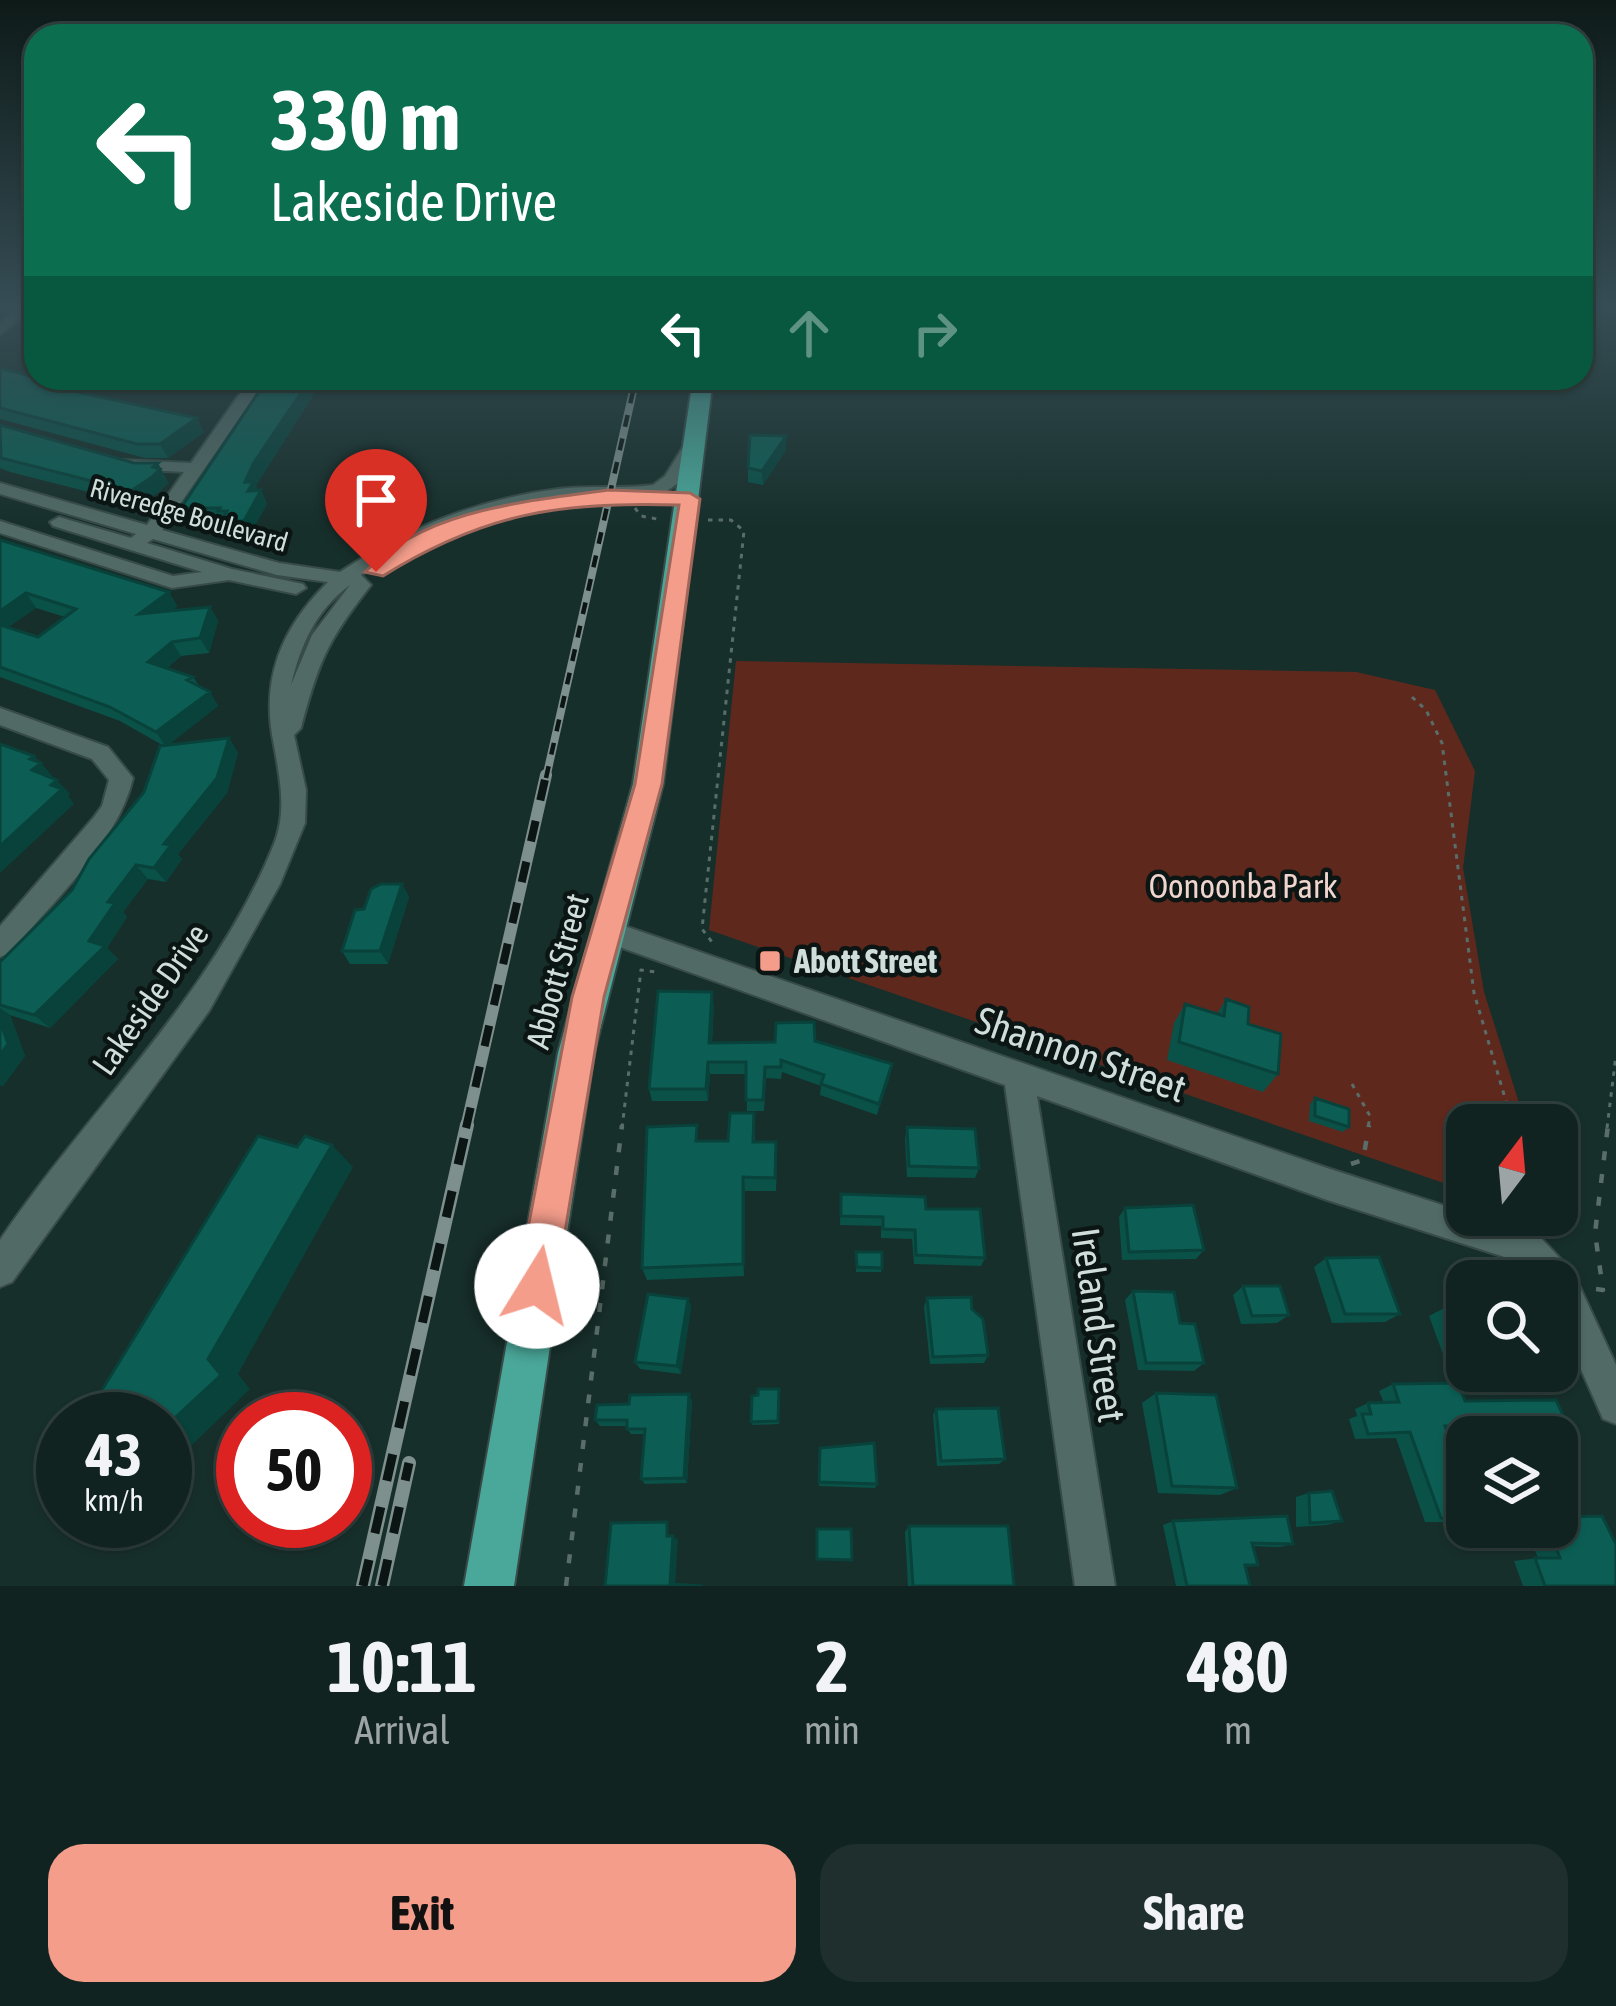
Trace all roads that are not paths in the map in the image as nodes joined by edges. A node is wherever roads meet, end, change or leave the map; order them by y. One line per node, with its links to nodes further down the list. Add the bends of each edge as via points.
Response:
1 (251, 390): 5 (street)
2 (701, 390): 3 (main road, Abbott Street)
3 (694, 443): 8 (main road, Abbott Street); 14 (street, Lakeside Drive, via 658,489 560,494 477,510 403,539)
4 (98, 455): 5 (street)
5 (196, 468): 10 (street)
6 (0, 488): 10 (street, Riveredge Boulevard)
7 (0, 503): 11 (street, Riveredge Boulevard)
8 (689, 510): 14 (street, Lakeside Drive, via 637,497 485,516 420,542); 18 (main road, Abbott Street, via 648,784)
9 (0, 527): 12 (street, via 172,582)
10 (152, 531): 11 (street); 14 (street, Riveredge Boulevard)
11 (132, 545): 12 (street, Riveredge Boulevard)
12 (228, 574): 13 (street, Riveredge Boulevard)
13 (282, 586): 14 (street, Riveredge Boulevard); 15 (street, via 299,606 275,662)
14 (349, 586): 15 (street, Lakeside Drive, via 297,636); 17 (street, Lakeside Drive, via 304,666)
15 (279, 686): 17 (street, Lakeside Drive)
16 (0, 716): 19 (street, via 100,753 121,778 103,824)
17 (286, 742): 21 (street, Lakeside Drive, via 293,823 252,912 193,1008)
18 (610, 932): 20 (street, Shannon Street); 23 (main road, Abbott Street, via 573,1074)
19 (0, 945)
20 (1019, 1077): 22 (street, Shannon Street, via 1527,1248 1561,1284); 24 (street, Ireland Street)
21 (0, 1270)
22 (1616, 1406)
23 (489, 1586)
24 (1095, 1586)

